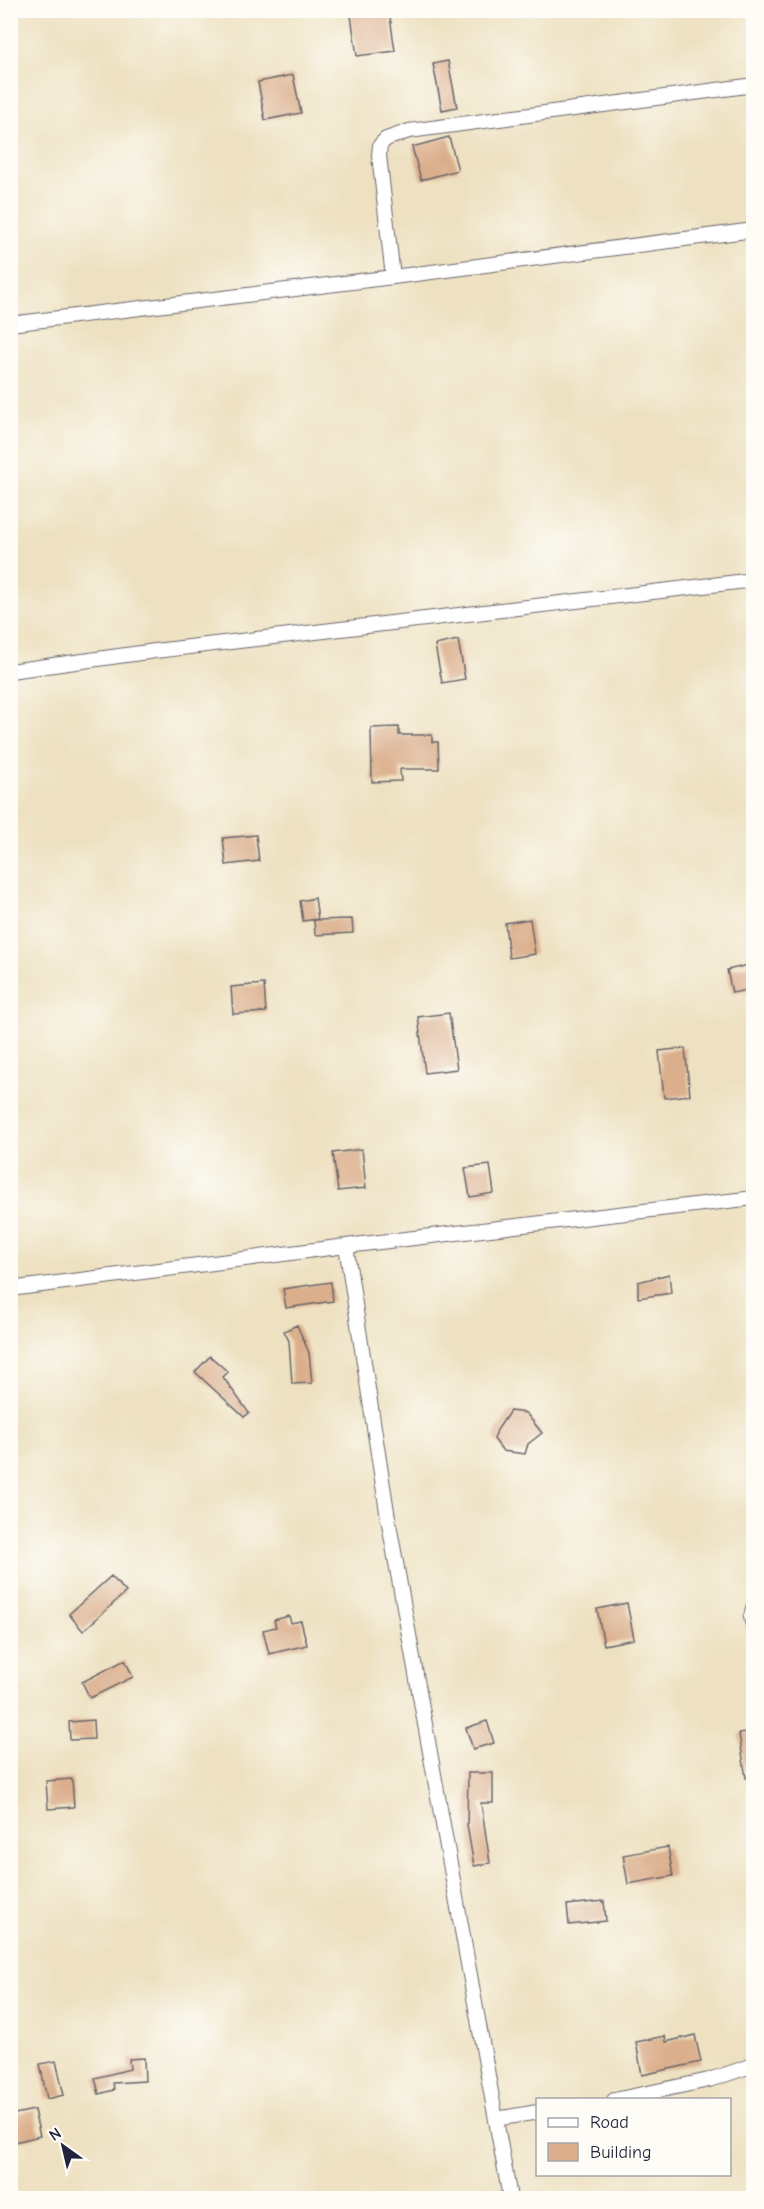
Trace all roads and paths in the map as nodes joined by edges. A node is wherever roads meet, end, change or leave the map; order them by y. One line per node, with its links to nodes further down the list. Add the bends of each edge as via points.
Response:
1 (753, 85): 3 (street, via 409,131 386,139 380,145 379,155)
2 (753, 230): 3 (street)
3 (393, 277): 4 (street)
4 (10, 324)
5 (753, 580): 6 (street)
6 (10, 670)
7 (753, 1197): 8 (street)
8 (346, 1246): 9 (street); 15 (street, via 388,1518)
9 (10, 1289)
10 (753, 1605): 11 (street)
11 (753, 1629)
12 (753, 2065): 13 (street)
13 (623, 2098)
14 (536, 2112): 15 (street)
15 (496, 2119): 16 (street)
16 (510, 2199)

